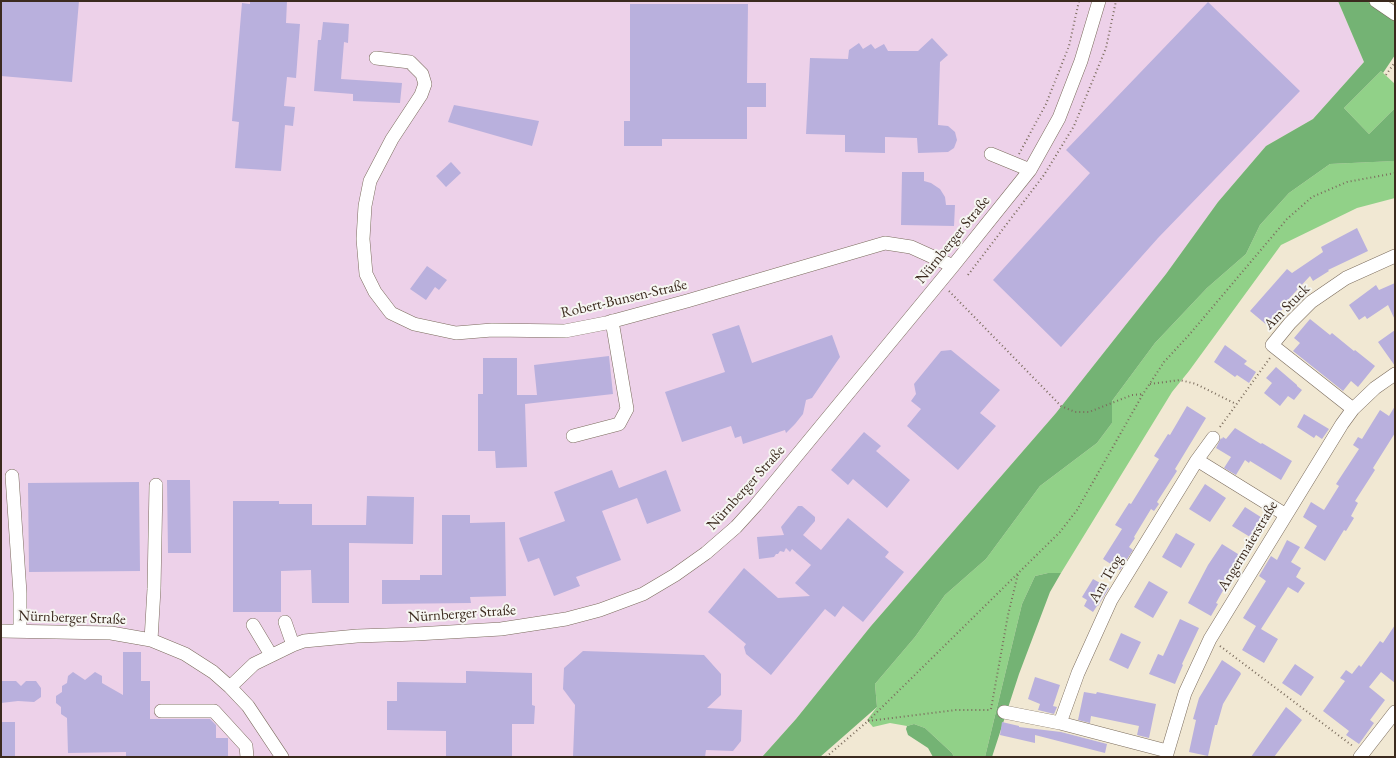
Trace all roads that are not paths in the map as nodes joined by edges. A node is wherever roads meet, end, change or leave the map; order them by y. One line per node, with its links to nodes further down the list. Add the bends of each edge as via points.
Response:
1 (1099, 1): 6 (street, Nürnberger Straße, via 1060,118)
2 (1376, 1): 3 (street)
3 (1395, 14)
4 (376, 58): 9 (street, Robert-Bunsen-Straße, via 410,62 422,74 425,84 370,180 365,206 363,239 366,274 375,292 392,313 414,324 456,333 492,330 565,331)
5 (991, 154): 6 (street)
6 (1030, 170): 8 (street, Nürnberger Straße)
7 (1395, 256): 11 (street, Am Stuck, via 1346,278 1311,302 1272,345)
8 (953, 266): 9 (street, Robert-Bunsen-Straße, via 911,248 886,243); 23 (street, Nürnberger Straße, via 736,527 706,553 643,594 566,619 513,628 357,636 304,641)
9 (612, 321): 12 (street, via 626,409 619,424)
10 (1395, 374): 11 (street, Angermaierstraße)
11 (1352, 409): 17 (street, Angermaierstraße)
12 (573, 436)
13 (1213, 438): 14 (street, Am Trog)
14 (1198, 460): 17 (street); 29 (street, Am Trog, via 1111,600 1078,673)
15 (12, 476): 21 (street)
16 (156, 485): 22 (street)
17 (1286, 515): 30 (street, Angermaierstraße, via 1210,639 1185,693)
18 (285, 622): 23 (street)
19 (252, 625): 24 (street)
20 (1, 631): 21 (street, Nürnberger Straße)
21 (20, 631): 22 (street, Nürnberger Straße, via 111,633)
22 (152, 640): 25 (street, Nürnberger Straße, via 185,654 213,672)
23 (293, 645): 24 (street, Nürnberger Straße)
24 (271, 655): 25 (street, Nürnberger Straße, via 254,664)
25 (230, 687): 33 (street, via 248,706)
26 (161, 711): 32 (street, via 214,711 246,746)
27 (1004, 712): 29 (street)
28 (1395, 712): 31 (street)
29 (1060, 723): 30 (street)
30 (1167, 754)
31 (1361, 755)
32 (246, 757)
33 (282, 757)

